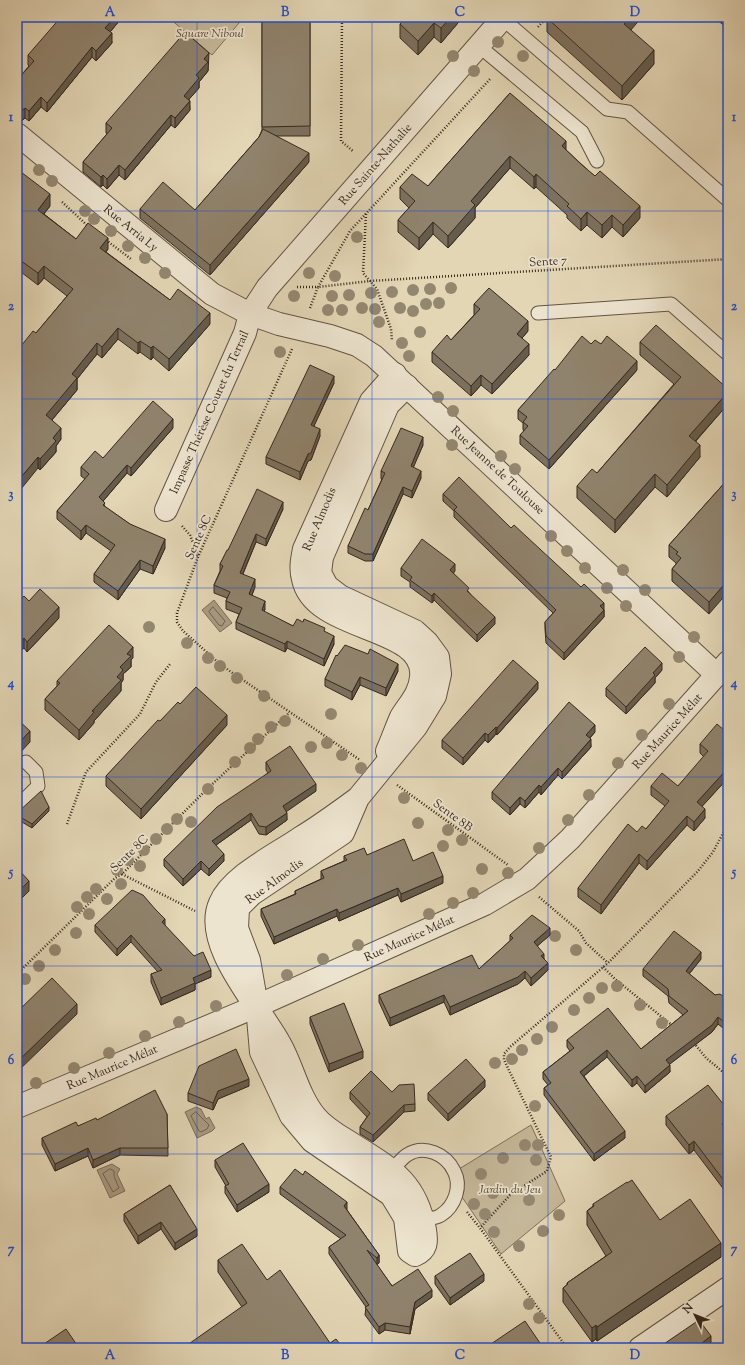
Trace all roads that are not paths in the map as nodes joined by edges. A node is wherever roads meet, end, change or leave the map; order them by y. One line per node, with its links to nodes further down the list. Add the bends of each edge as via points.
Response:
1 (503, 18): 2 (street, Rue Sainte-Nathalie); 5 (lane, via 607,109 628,112)
2 (479, 46): 4 (lane, via 582,132); 7 (street, Rue Sainte-Nathalie, via 267,288)
3 (17, 134): 7 (street, Rue Arria Ly, via 212,294)
4 (597, 161)
5 (728, 200)
6 (538, 313): 8 (lane, via 671,304)
7 (250, 314): 9 (street, Rue Jeanne de Toulouse, via 357,345); 10 (street, Impasse Thérèse Couret du Terrail, via 245,333)
8 (728, 354)
9 (396, 375): 11 (street, Rue Jeanne de Toulouse); 13 (street, Rue Almodis, via 388,405 322,557 320,573 327,586 340,596 415,631 438,657 440,674 435,696 416,727)
10 (166, 510)
11 (722, 669): 15 (street, Rue Maurice Mélat, via 570,839 526,879 485,904)
12 (26, 762): 14 (lane, via 36,772 38,786)
13 (358, 798): 15 (street, Rue Almodis, via 343,833 252,894 238,908 237,928 249,960); 15 (street, Rue Almodis, via 243,876 228,890 220,903 217,937 232,970)
14 (17, 807)
15 (257, 1006): 16 (street, via 261,1052); 17 (street, Rue Maurice Mélat)
16 (293, 1099): 18 (street, via 314,1114 322,1124); 19 (street, via 291,1116 312,1141 391,1194)
17 (17, 1107)
18 (392, 1170): 19 (street, via 404,1180 416,1199); 19 (lane, via 408,1154 424,1149 437,1153 454,1171 456,1198 448,1210 440,1216)
19 (414, 1219)
20 (728, 1288): 21 (street)
21 (640, 1348)

